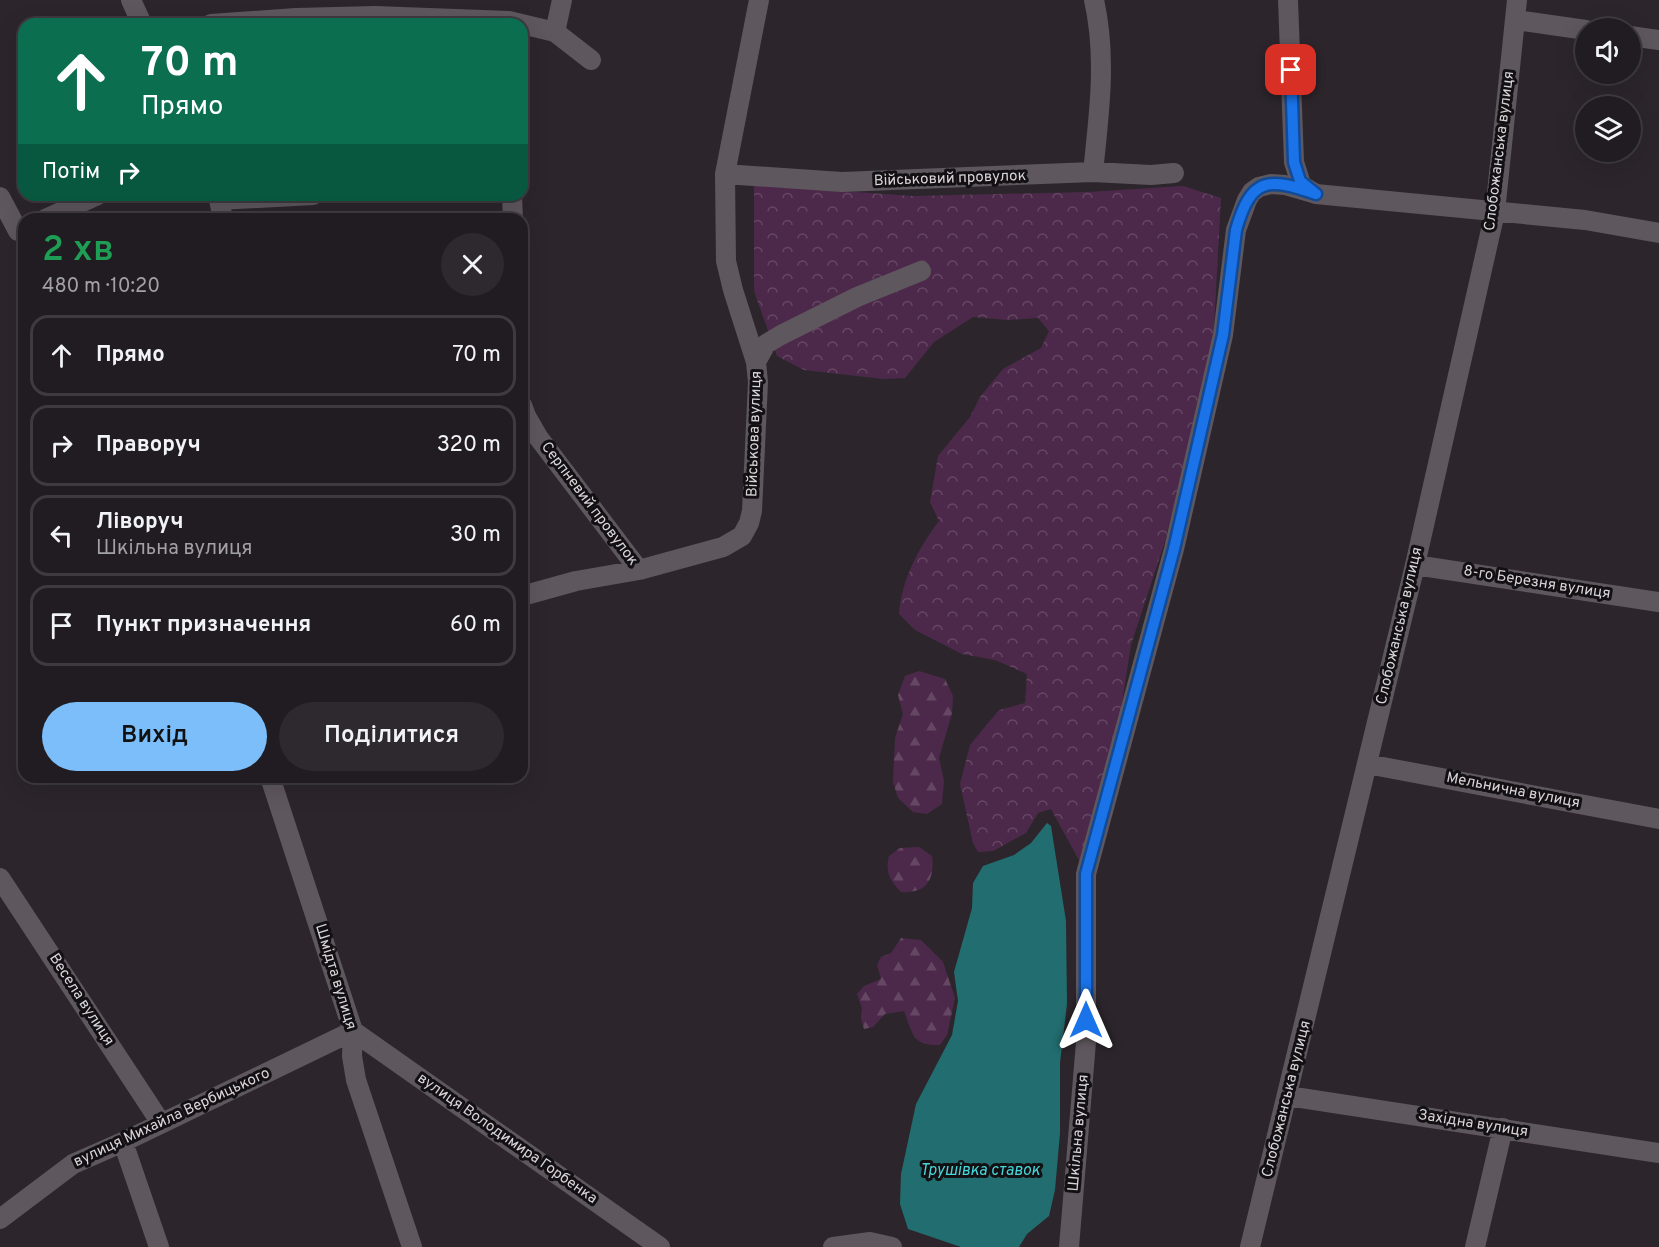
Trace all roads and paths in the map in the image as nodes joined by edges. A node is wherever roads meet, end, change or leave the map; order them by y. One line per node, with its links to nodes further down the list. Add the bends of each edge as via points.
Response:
1 (130, 0): 7 (street)
2 (562, 0): 13 (street)
3 (759, 0): 19 (street, Військова вулиця)
4 (1094, 0): 17 (street, via 1102,76)
5 (1288, 0): 21 (street, via 1294,162)
6 (1517, 0): 10 (street, Слобожанська вулиця)
7 (139, 18)
8 (296, 18): 9 (street)
9 (429, 18)
10 (1516, 20): 12 (street); 25 (street, Слобожанська вулиця)
11 (528, 26): 13 (street)
12 (1575, 28)
13 (555, 32): 16 (street)
14 (1641, 38): 15 (street)
15 (1659, 40)
16 (591, 60)
17 (1094, 172): 18 (street, Військовий провулок); 19 (street, Військовий провулок, via 842,182)
18 (1174, 173)
19 (725, 174): 30 (street, Військова вулиця, via 726,261)
20 (1269, 174): 21 (street)
21 (1300, 181): 22 (street)
22 (1316, 194): 25 (street); 52 (street, Шкільна вулиця, via 1285,185 1259,187 1252,192 1236,230 1223,335 1174,549 1086,874 1086,1041)
23 (0, 197): 27 (street)
24 (85, 201): 26 (street)
25 (1495, 212): 28 (street, via 1585,220); 32 (street, Слобожанська вулиця)
26 (58, 213)
27 (14, 232)
28 (1659, 233)
29 (921, 271): 30 (street, via 780,334 766,344)
30 (756, 362): 33 (street, Військова вулиця, via 752,511 746,529 735,542 723,547)
31 (528, 420): 33 (street, Серпневий провулок)
32 (1415, 565): 35 (street, 8-го Березня вулиця); 36 (street, Слобожанська вулиця)
33 (639, 570): 34 (street, Військова вулиця)
34 (528, 594)
35 (1659, 602)
36 (1367, 764): 38 (street, Мельнична вулиця); 41 (street, Слобожанська вулиця)
37 (272, 783): 40 (street, Шмідта вулиця)
38 (1659, 819)
39 (0, 878): 42 (street, Весела вулиця)
40 (353, 1031): 42 (street, вулиця Михайла Вербицького); 48 (street, Шмідта вулиця, via 351,1056 356,1080); 49 (street, вулиця Володимира Горбенка)
41 (1288, 1096): 43 (street, Західна вулиця); 53 (street, Слобожанська вулиця)
42 (161, 1123): 44 (street, вулиця Михайла Вербицького)
43 (1503, 1128): 45 (street, Західна вулиця); 54 (street)
44 (123, 1142): 46 (street, вулиця Михайла Вербицького, via 73,1164); 47 (street)
45 (1659, 1153)
46 (0, 1219)
47 (159, 1247)
48 (412, 1247)
49 (660, 1247)
50 (833, 1247): 51 (street, via 870,1242)
51 (892, 1247)
52 (1069, 1247)
53 (1251, 1247)
54 (1475, 1247)

